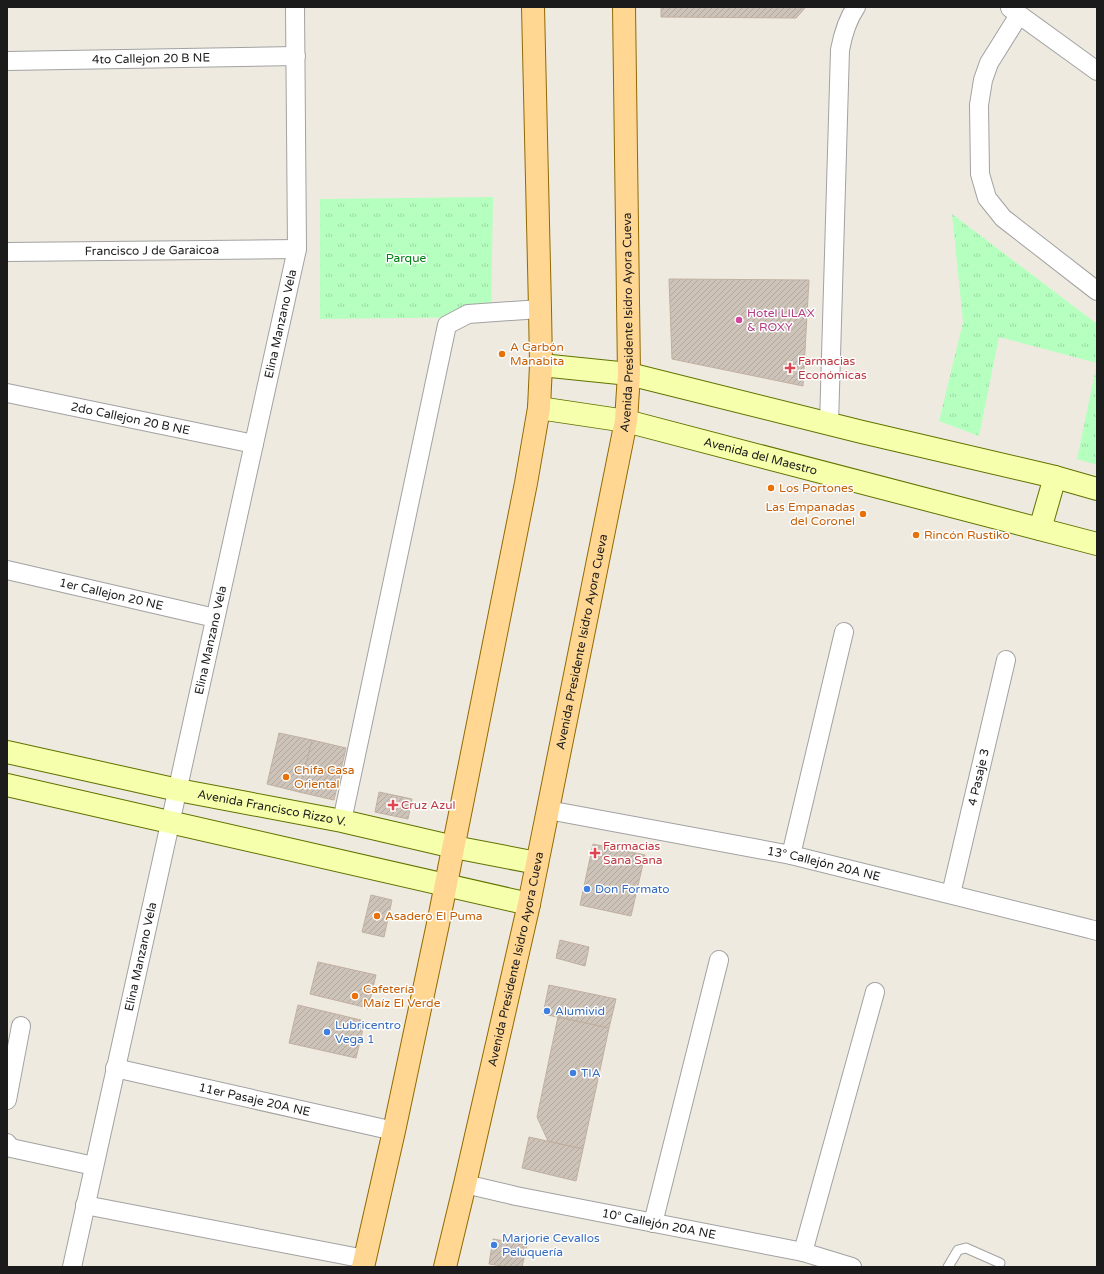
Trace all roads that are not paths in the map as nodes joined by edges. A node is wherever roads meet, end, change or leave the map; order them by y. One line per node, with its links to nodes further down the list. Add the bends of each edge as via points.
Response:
1 (295, 7): 6 (street, Elina Manzano Vela)
2 (533, 7): 12 (main road)
3 (624, 7): 14 (main road, Avenida Presidente Isidro Ayora Cueva)
4 (856, 7): 18 (street, via 850,17 840,50)
5 (1014, 11): 8 (street); 11 (street, via 983,80 980,105 980,174 987,198 1003,218)
6 (296, 56): 7 (street, 4to Callejon 20 B NE); 9 (street, Elina Manzano Vela)
7 (7, 60)
8 (1097, 71)
9 (297, 249): 10 (street, Francisco J de Garaicoa); 19 (street, Elina Manzano Vela)
10 (7, 252)
11 (1097, 291)
12 (540, 309): 13 (main road); 32 (street, via 468,314 447,325)
13 (541, 365): 14 (street); 16 (main road)
14 (629, 374): 17 (main road, Avenida Presidente Isidro Ayora Cueva); 18 (street)
15 (7, 393): 19 (street, 2do Callejon 20 B NE)
16 (539, 408): 17 (street, Avenida del Maestro); 34 (main road)
17 (626, 420): 22 (street, Avenida del Maestro); 31 (main road, Avenida Presidente Isidro Ayora Cueva)
18 (829, 424): 20 (street)
19 (254, 444): 25 (street, Elina Manzano Vela)
20 (1055, 477): 21 (street); 22 (street)
21 (1097, 488)
22 (1040, 529): 23 (street, Avenida del Maestro)
23 (1097, 544)
24 (7, 570): 25 (street, 1er Callejon 20 NE)
25 (215, 618): 30 (street, Elina Manzano Vela)
26 (844, 632): 35 (street)
27 (1006, 660): 38 (street, 4 Pasaje 3)
28 (7, 752): 30 (street, Avenida Francisco Rizzo V.)
29 (7, 785): 33 (street)
30 (178, 790): 32 (street, Avenida Francisco Rizzo V.); 33 (street, Elina Manzano Vela)
31 (548, 810): 35 (street, 13° Callejón 20A NE); 36 (main road, Avenida Presidente Isidro Ayora Cueva)
32 (342, 820): 34 (street, Avenida Francisco Rizzo V.)
33 (170, 821): 37 (street); 44 (street, Elina Manzano Vela)
34 (454, 847): 36 (street, Avenida Francisco Rizzo V.); 37 (main road)
35 (791, 855): 38 (street, 13° Callejón 20A NE)
36 (537, 863): 39 (main road, Avenida Presidente Isidro Ayora Cueva)
37 (446, 884): 39 (street); 46 (main road)
38 (951, 894): 40 (street, 13° Callejón 20A NE, via 1090,928)
39 (528, 904): 49 (main road, Avenida Presidente Isidro Ayora Cueva)
40 (1097, 932)
41 (719, 960): 51 (street)
42 (875, 992): 52 (street)
43 (21, 1026): 45 (street)
44 (115, 1068): 46 (street, 11er Pasaje 20A NE); 48 (street, Elina Manzano Vela)
45 (7, 1100)
46 (394, 1131): 53 (main road)
47 (7, 1143): 48 (street, via 10,1148)
48 (94, 1166): 50 (street, Elina Manzano Vela)
49 (465, 1184): 51 (street, 10° Callejón 20A NE); 56 (main road, Avenida Presidente Isidro Ayora Cueva)
50 (85, 1205): 53 (street); 55 (street, Elina Manzano Vela)
51 (653, 1223): 52 (street, 10° Callejón 20A NE)
52 (803, 1252): 57 (street, 10° Callejón 20A NE)
53 (364, 1263)
54 (1000, 1263): 58 (lane, via 966,1248 958,1250)
55 (72, 1267)
56 (445, 1267)
57 (852, 1267)
58 (948, 1267)

